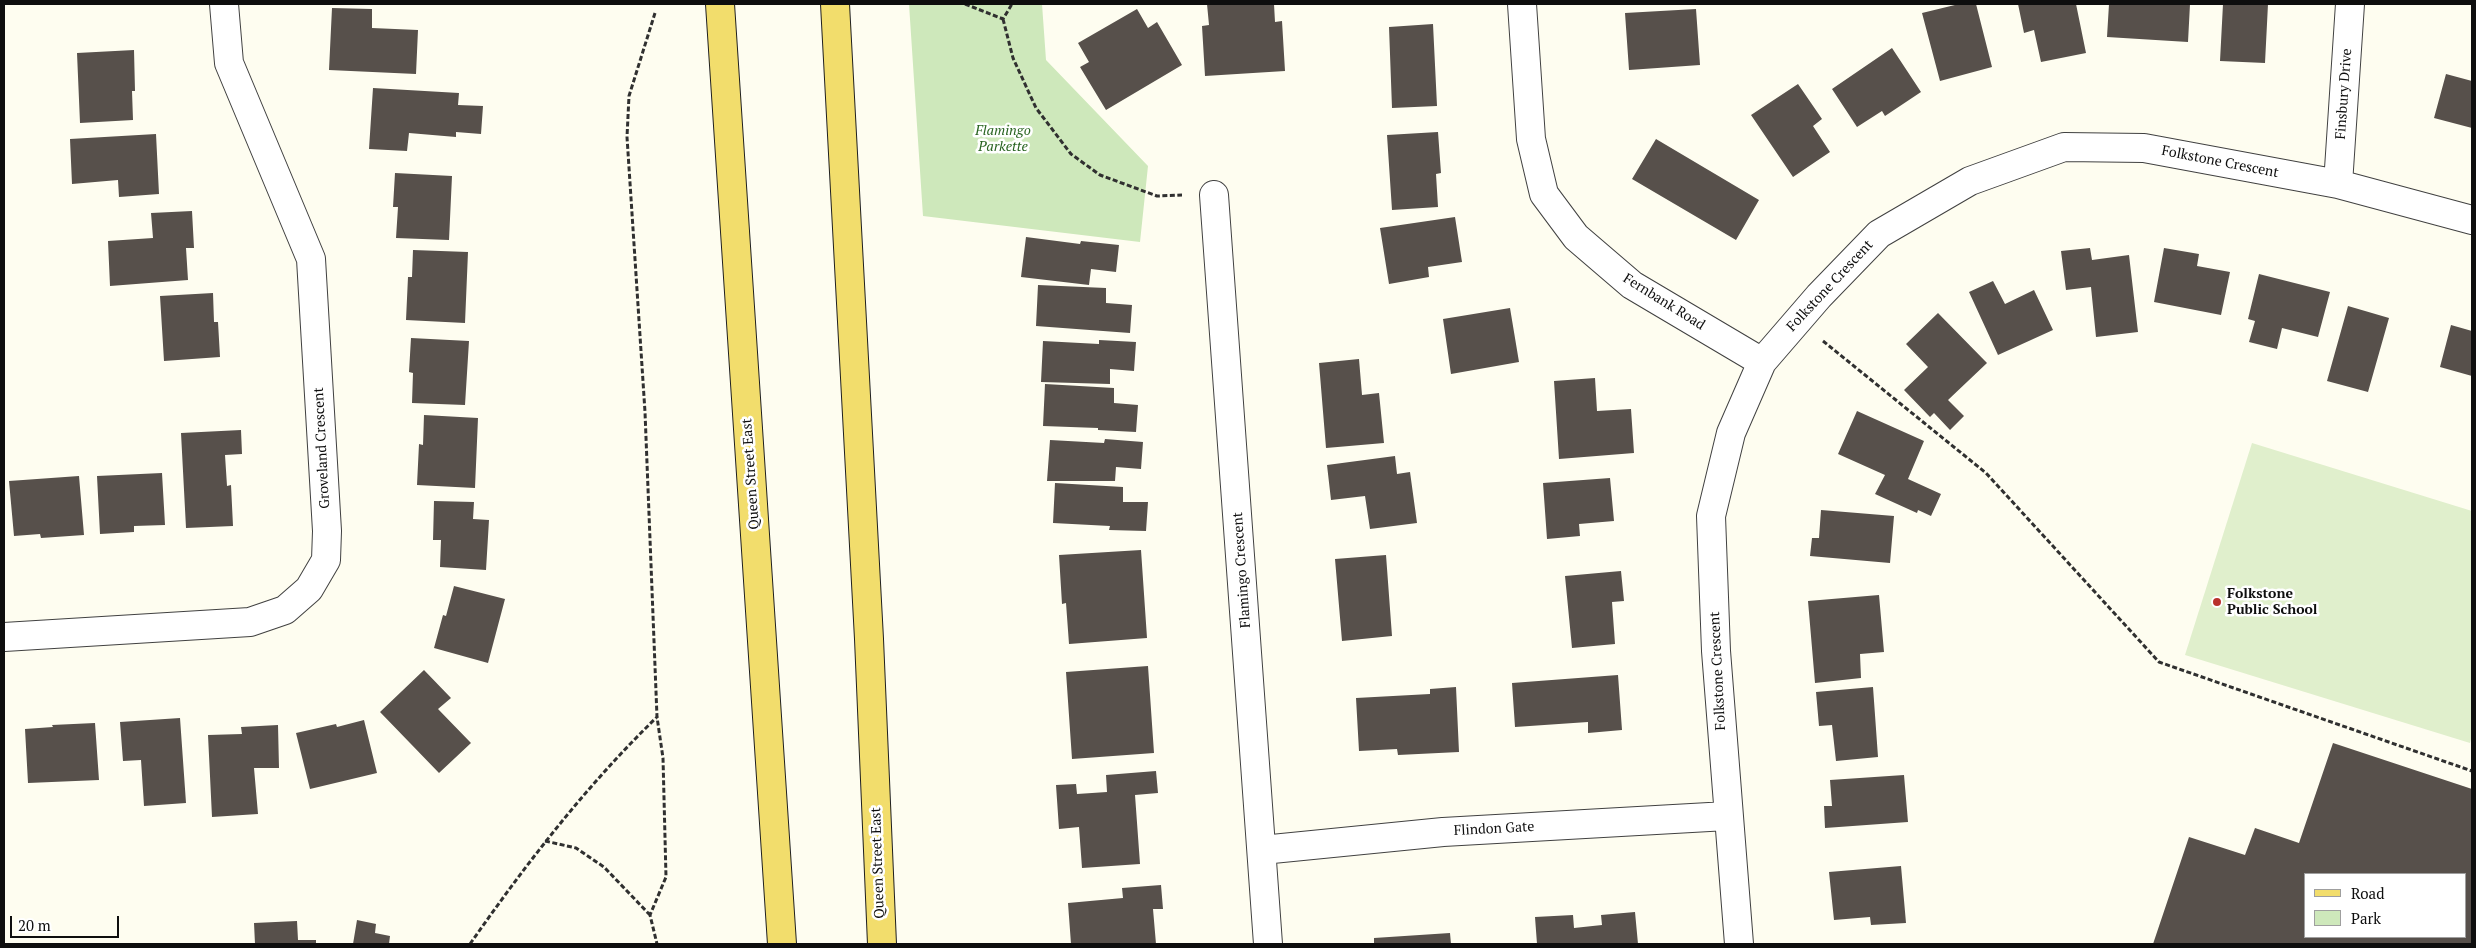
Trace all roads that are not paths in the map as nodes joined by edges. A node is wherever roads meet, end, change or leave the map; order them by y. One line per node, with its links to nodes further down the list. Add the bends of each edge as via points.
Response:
1 (224, 4): 10 (street, Groveland Crescent, via 229,63 311,259 326,560 309,589 285,610 250,622)
2 (720, 4): 13 (main road, Queen Street East)
3 (835, 4): 14 (main road, Queen Street East)
4 (1522, 4): 9 (street, Fernbank Road, via 1532,139 1544,194 1576,237 1632,285)
5 (2350, 4): 6 (street, Finsbury Drive)
6 (2338, 184): 8 (street, Folkstone Crescent); 9 (street, Folkstone Crescent, via 2144,148 2064,147 1970,181 1879,234)
7 (1214, 195): 12 (street, Flamingo Crescent)
8 (2472, 220)
9 (1762, 362): 11 (street, Folkstone Crescent, via 1731,433 1712,516 1716,651)
10 (4, 637)
11 (1727, 816): 12 (street, Flindon Gate, via 1443,832); 16 (street, Folkstone Crescent)
12 (1262, 850): 15 (street, Flamingo Crescent)
13 (782, 944)
14 (882, 944)
15 (1268, 944)
16 (1739, 944)

